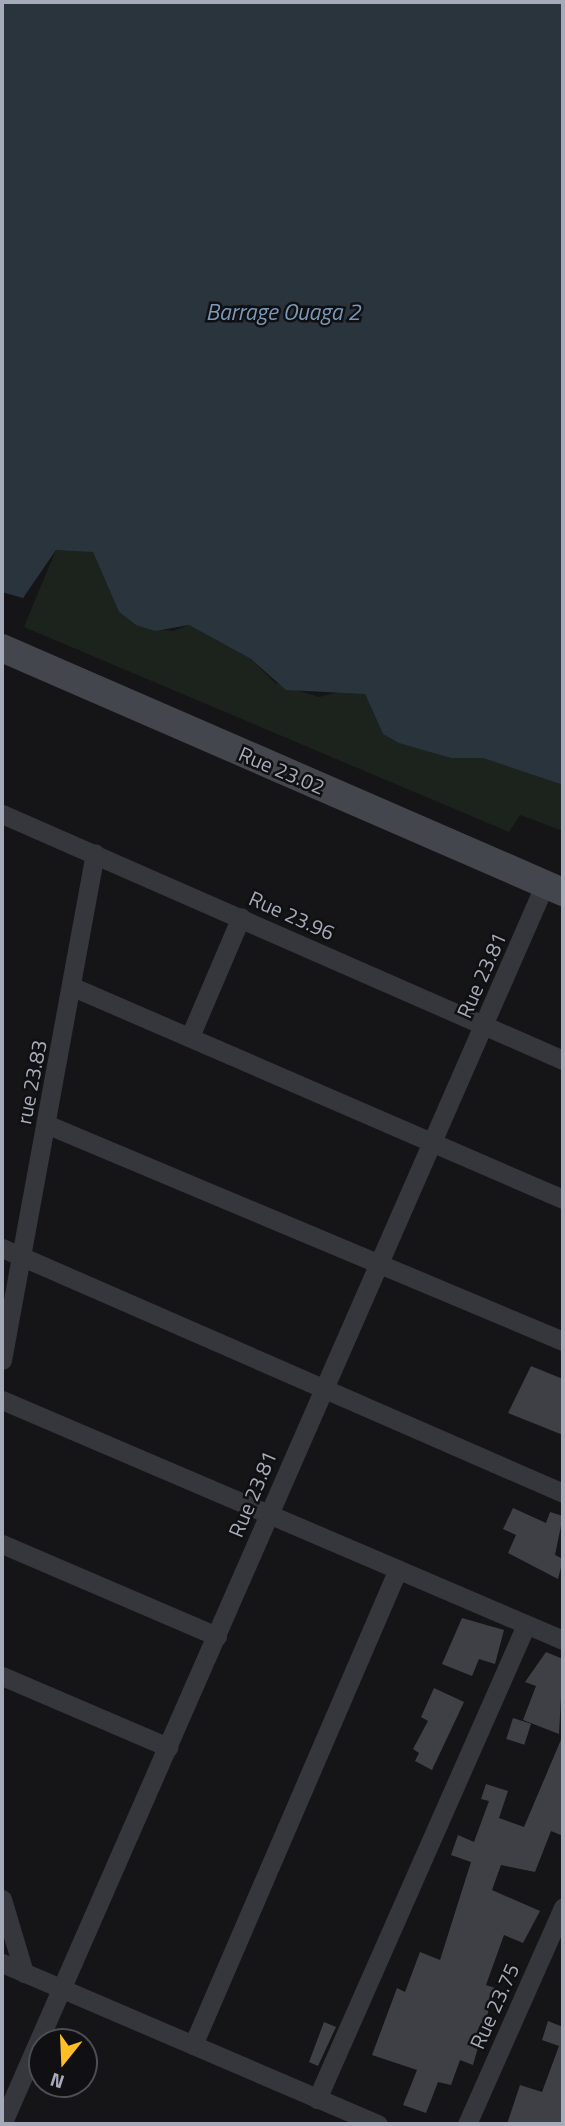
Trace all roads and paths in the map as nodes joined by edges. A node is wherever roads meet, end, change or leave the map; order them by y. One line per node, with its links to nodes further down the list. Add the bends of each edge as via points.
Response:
1 (2, 648): 4 (street, Rue 23.02)
2 (2, 814): 3 (street, Rue 23.96)
3 (95, 853): 5 (street, Rue 23.96); 6 (street, rue 23.83)
4 (554, 888): 7 (street, Rue 23.81)
5 (241, 917): 7 (street, Rue 23.96); 8 (street)
6 (73, 987): 8 (street); 10 (street, rue 23.83)
7 (484, 1025): 9 (street, Rue 23.96); 11 (street, Rue 23.81)
8 (191, 1034): 11 (street)
9 (563, 1060)
10 (46, 1124): 13 (street, rue 23.83); 14 (street)
11 (430, 1140): 12 (street); 14 (street, Rue 23.81)
12 (563, 1199)
13 (11, 1252): 16 (street, rue 23.83); 17 (street)
14 (379, 1261): 15 (street); 17 (street, Rue 23.81)
15 (563, 1341)
16 (2, 1360)
17 (323, 1389): 19 (street); 20 (street, Rue 23.81)
18 (2, 1400): 20 (street)
19 (563, 1493)
20 (269, 1512): 22 (street); 24 (street, Rue 23.81)
21 (2, 1544): 24 (street)
22 (398, 1569): 23 (street); 33 (street)
23 (526, 1625): 25 (street); 34 (street)
24 (217, 1636): 27 (street, Rue 23.81)
25 (563, 1640)
26 (2, 1676): 27 (street)
27 (168, 1747): 32 (street, Rue 23.81)
28 (2, 1899): 31 (street)
29 (563, 1907): 37 (street, Rue 23.75)
30 (2, 1963): 31 (street)
31 (24, 1973): 32 (street)
32 (63, 1989): 33 (street); 35 (street, Rue 23.81)
33 (192, 2045): 34 (street)
34 (317, 2099): 36 (street)
35 (4, 2123)
36 (378, 2124)
37 (467, 2124)

